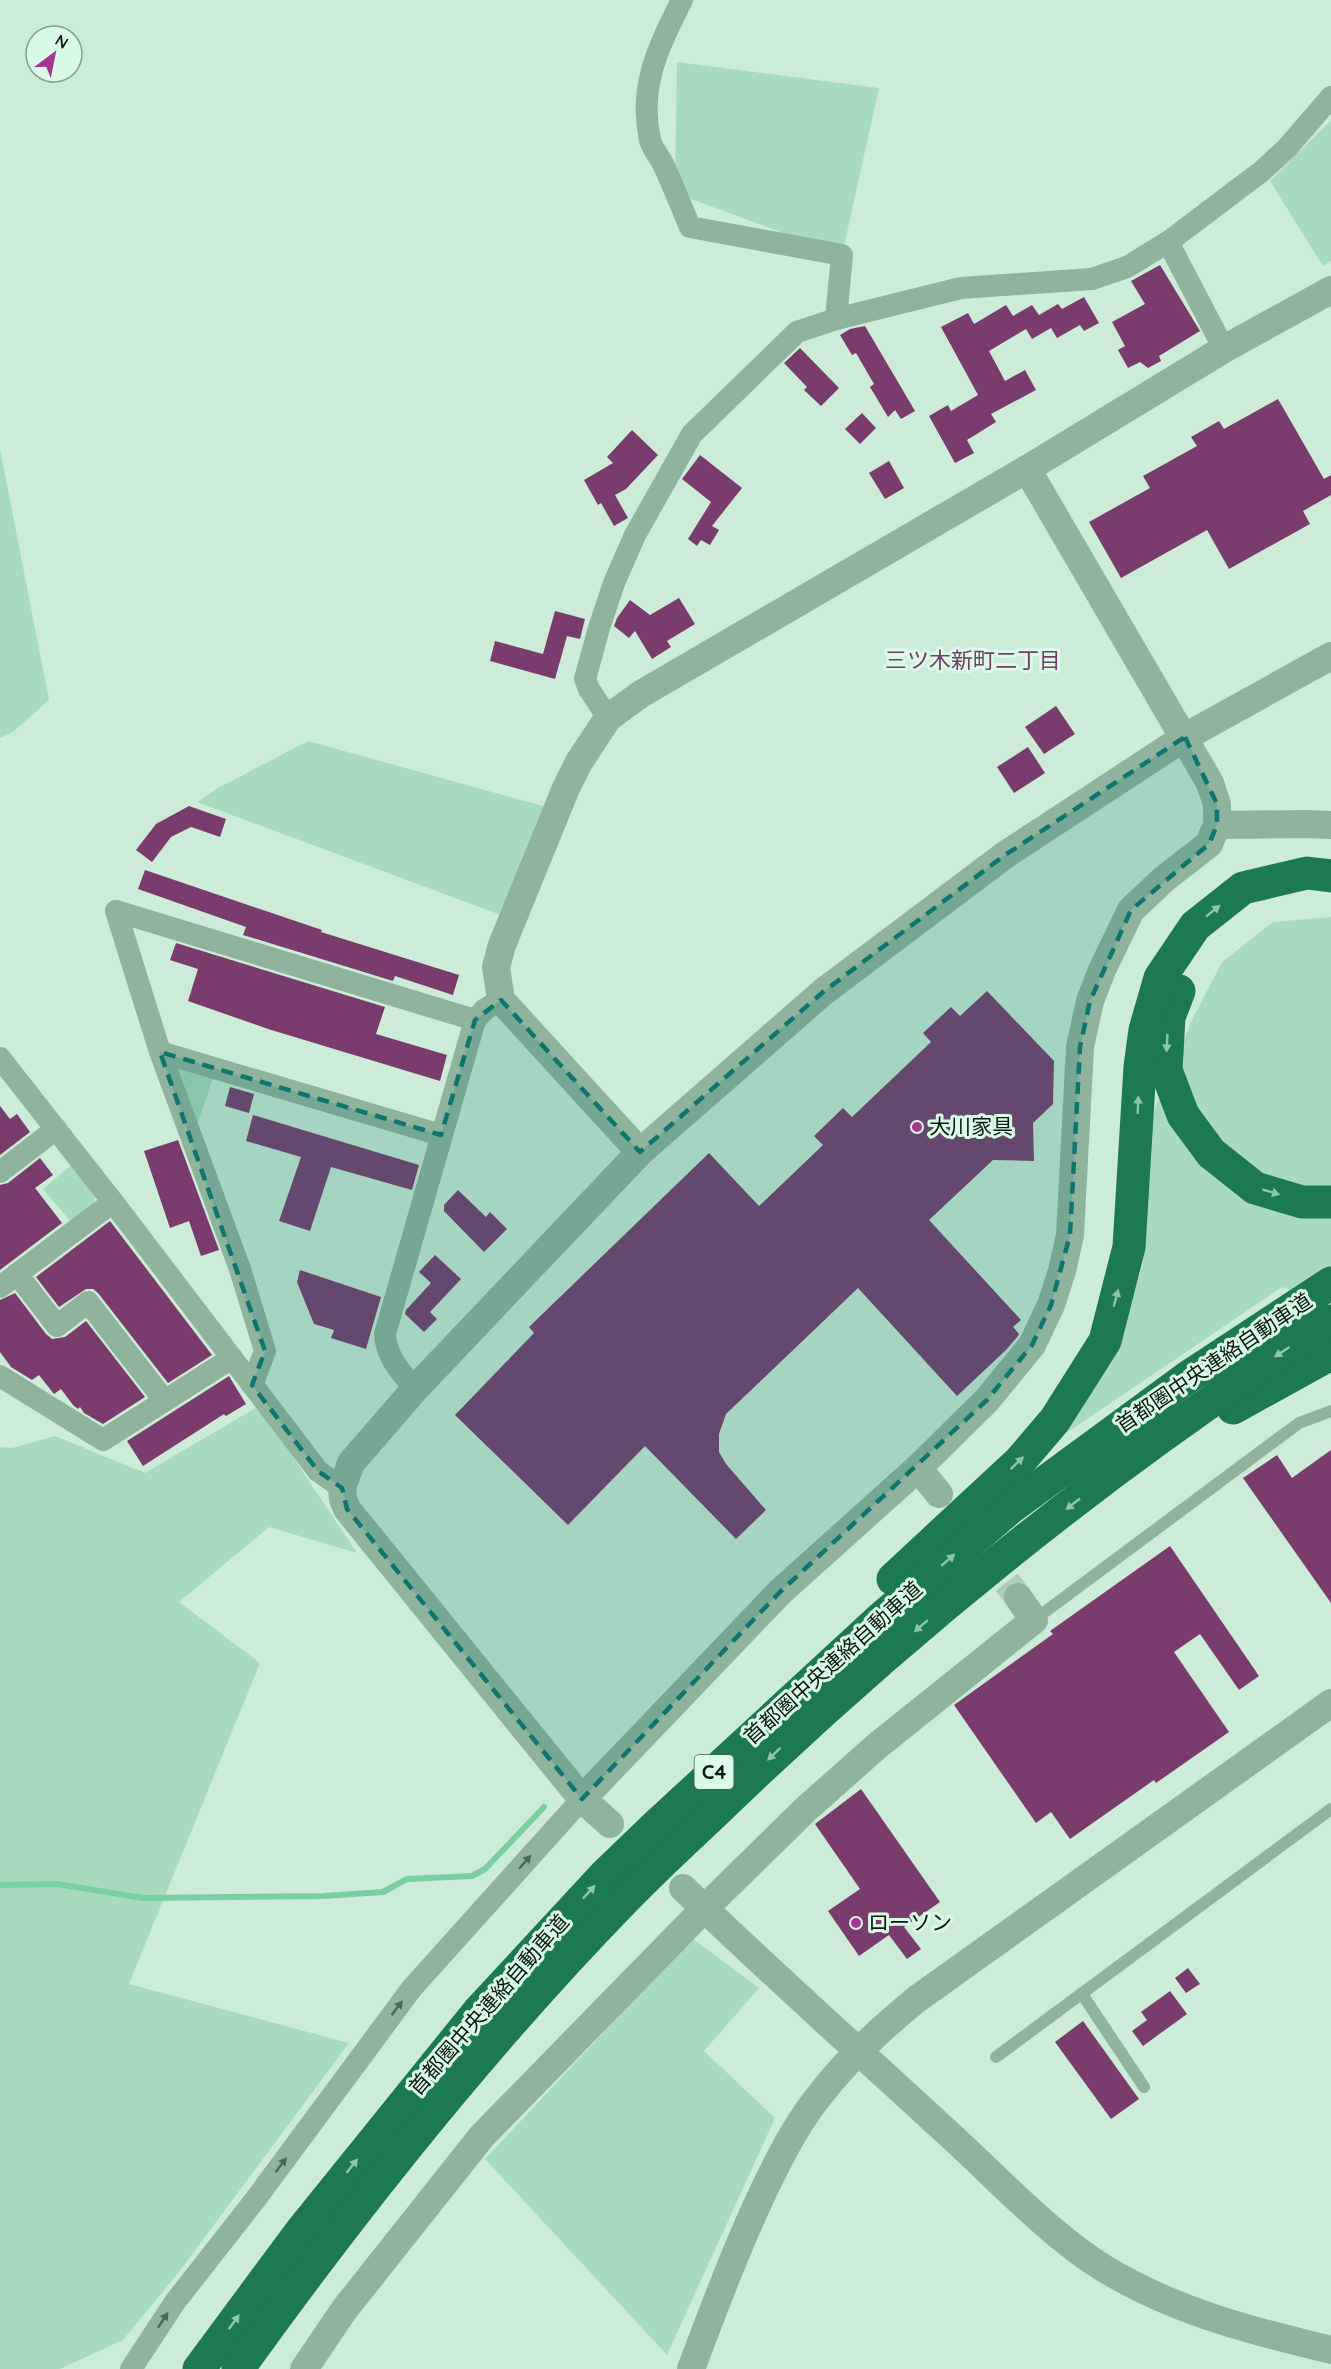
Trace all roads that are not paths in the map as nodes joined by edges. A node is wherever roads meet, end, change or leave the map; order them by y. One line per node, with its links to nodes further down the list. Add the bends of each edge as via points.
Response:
1 (682, 0): 5 (street, via 656,52 646,107 650,142 690,227 842,255)
2 (1331, 97): 3 (street, via 1262,171)
3 (1168, 242): 5 (street, via 1127,267 1092,279 961,288); 6 (street)
4 (1331, 290): 6 (street)
5 (836, 318): 9 (street, via 798,332 689,439 636,536 599,628 585,679)
6 (1224, 349): 7 (street)
7 (1027, 470): 9 (street, via 641,693); 10 (street)
8 (1331, 656): 10 (street)
9 (608, 717): 15 (street, via 566,788 502,945 496,967)
10 (1185, 737): 11 (street, via 1210,783 1217,804); 21 (street, via 1005,855 823,992)
11 (1217, 825): 12 (street); 35 (street, via 1209,844 1131,910 1090,1001 1080,1047 1070,1235 1046,1315 1032,1345 987,1400)
12 (1331, 825)
13 (1331, 876): 45 (highway, one-way to 13, via 872,1599 1020,1461 1055,1420 1105,1341 1129,1247 1140,1067 1145,1030 1160,978 1195,926 1243,888 1307,873)
14 (1331, 894): 24 (highway, one-way to 24, via 1314,891 1261,904 1214,938 1185,977 1169,1017 1166,1070 1183,1114 1211,1153 1255,1188 1302,1202)
15 (501, 1000): 16 (street, via 484,1009); 21 (street)
16 (475, 1020): 17 (street, via 116,911); 20 (street)
17 (160, 1052): 20 (street); 31 (street, via 240,1269 265,1351)
18 (0, 1058): 19 (street)
19 (56, 1129): 22 (street); 23 (street)
20 (441, 1135): 32 (street, via 385,1334 392,1360)
21 (640, 1152): 32 (street)
22 (0, 1172)
23 (112, 1202): 25 (street); 29 (street)
24 (1331, 1202)
25 (9, 1280): 33 (street, via 57,1326 88,1302)
26 (1331, 1283): 45 (highway, 首都圏中央連絡自動車道 / C4, one-way to 26, via 880,1619 1010,1508 1188,1377)
27 (1331, 1321): 36 (highway, 首都圏中央連絡自動車道 / C4, one-way to 36, via 1252,1371)
28 (1331, 1354): 36 (highway)
29 (232, 1358): 31 (street); 33 (street)
30 (0, 1376): 33 (street, via 103,1440)
31 (252, 1385): 37 (street, via 318,1472)
32 (415, 1389): 37 (street, via 351,1463)
33 (164, 1400)
34 (1331, 1411): 40 (lane, via 1299,1423)
35 (918, 1468): 38 (street); 42 (street, via 780,1592)
36 (1110, 1475): 55 (highway, 首都圏中央連絡自動車道 / C4, one-way to 55, via 969,1584 793,1737 621,1902 409,2144 312,2265)
37 (342, 1488): 42 (street, via 347,1509)
38 (939, 1494)
39 (1018, 1597): 40 (street)
40 (1034, 1620): 47 (street, via 877,1746)
41 (1331, 1703): 49 (street, via 917,1999)
42 (582, 1799): 44 (street); 53 (street, one-way to 42, via 175,2302 412,1988)
43 (1331, 1809): 48 (lane)
44 (610, 1824)
45 (657, 1825): 54 (highway, 首都圏中央連絡自動車道 / C4, one-way to 45, via 302,2229 478,2012 604,1876)
46 (683, 1888): 47 (street)
47 (704, 1909): 49 (street); 56 (street, via 482,2136 344,2310)
48 (1082, 1994): 50 (lane); 51 (lane)
49 (857, 2051): 52 (street, via 1066,2241 1105,2269 1184,2309); 57 (street, via 789,2140 750,2220)
50 (996, 2057)
51 (1144, 2087)
52 (1331, 2350)
53 (131, 2369)
54 (199, 2369)
55 (238, 2369)
56 (304, 2369)
57 (691, 2369)

